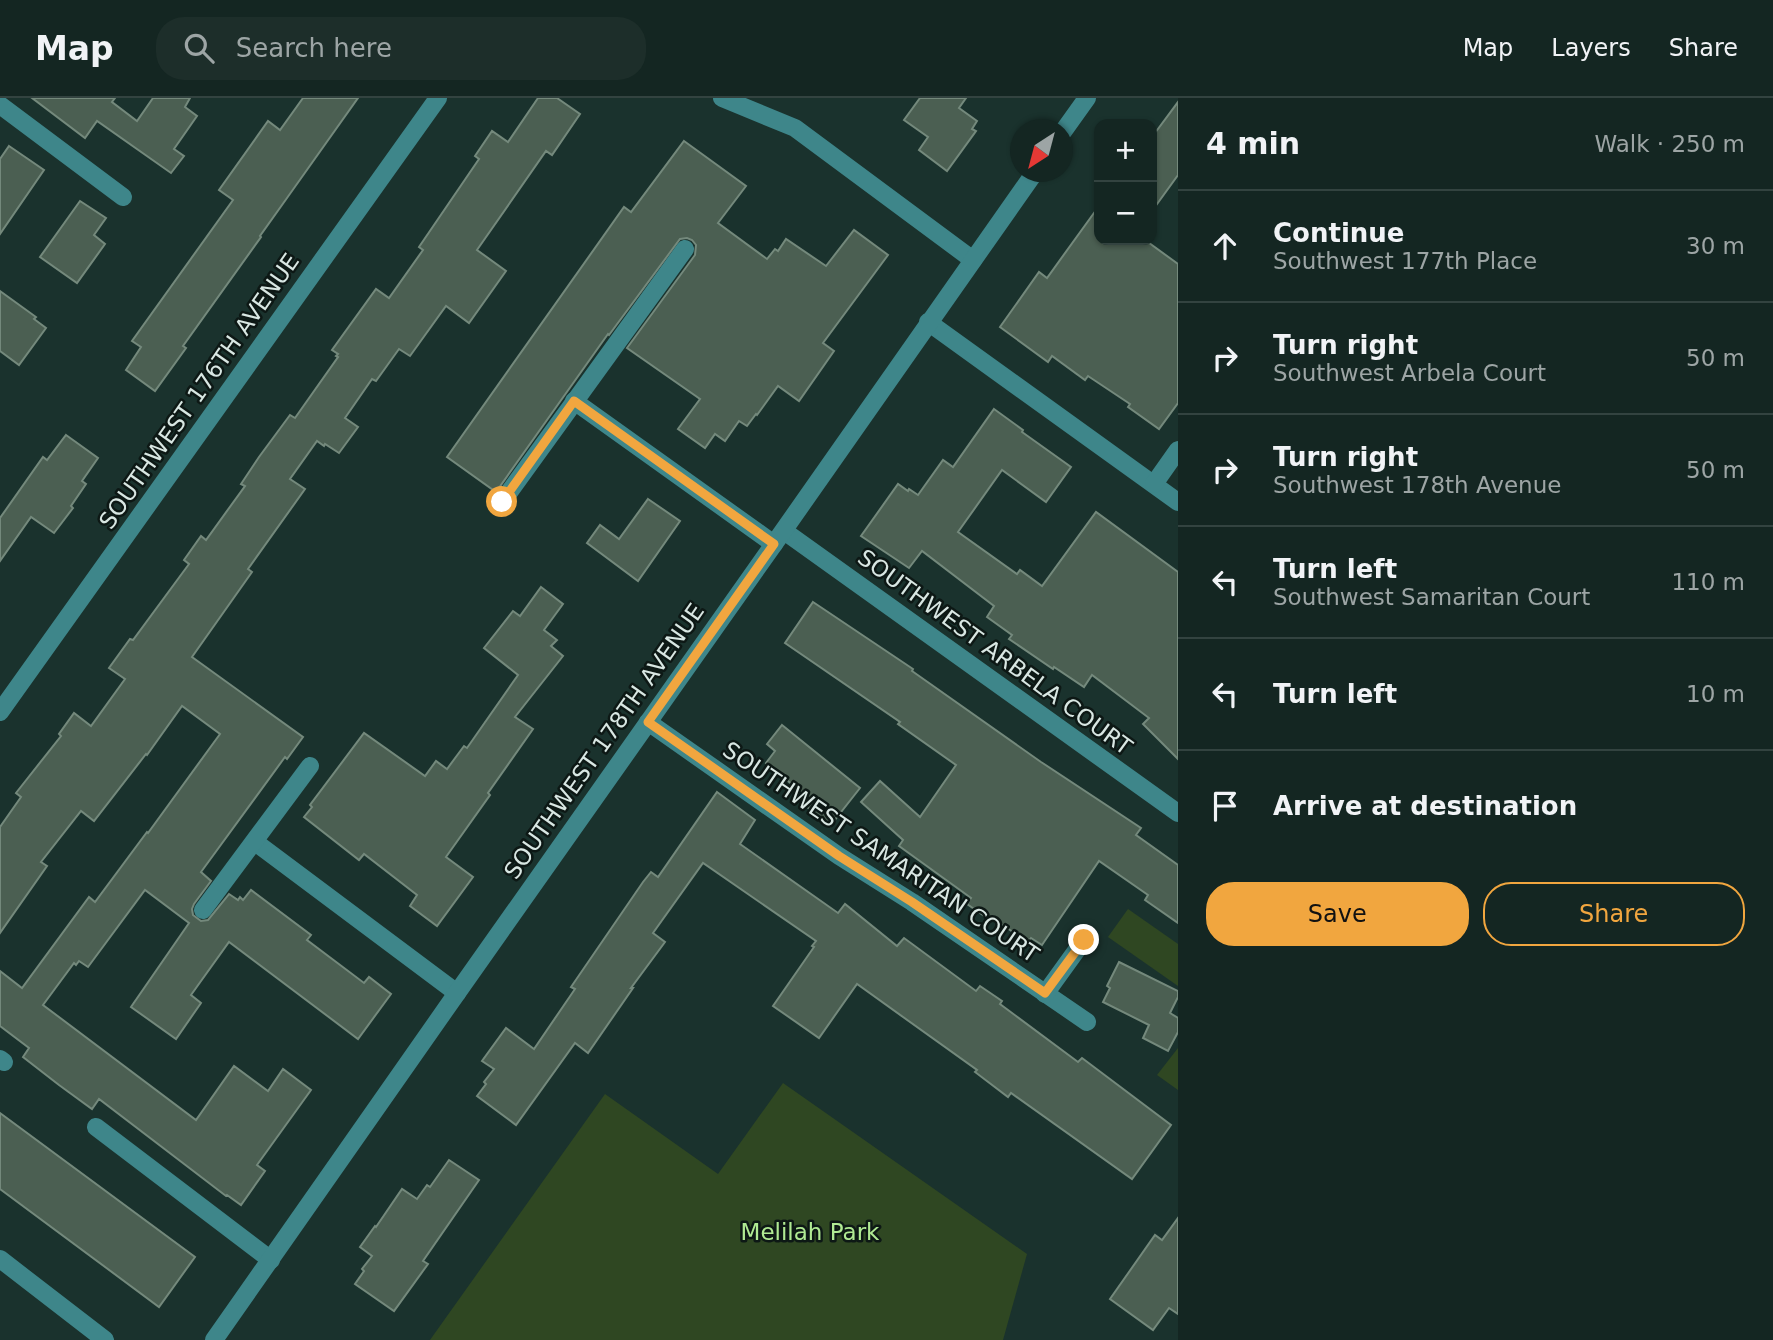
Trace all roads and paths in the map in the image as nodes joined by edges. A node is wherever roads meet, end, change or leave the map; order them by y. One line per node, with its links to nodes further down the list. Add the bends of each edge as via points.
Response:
1 (438, 98): 17 (street, SOUTHWEST 176TH AVENUE)
2 (722, 98): 9 (street, via 794,128)
3 (1087, 98): 5 (street)
4 (0, 105): 7 (street)
5 (1072, 119)
6 (1028, 182): 9 (street, SOUTHWEST 178TH AVENUE)
7 (123, 197)
8 (685, 249): 11 (street)
9 (973, 260): 10 (street, SOUTHWEST 178TH AVENUE)
10 (929, 323): 13 (street); 16 (street, SOUTHWEST 178TH AVENUE)
11 (574, 401): 14 (street); 16 (street, SOUTHWEST ARBELA COURT)
12 (1178, 450): 13 (street)
13 (1154, 484): 15 (street)
14 (502, 502)
15 (1178, 502)
16 (779, 538): 18 (street, SOUTHWEST 178TH AVENUE); 20 (street, SOUTHWEST ARBELA COURT)
17 (0, 712)
18 (648, 722): 24 (street, SOUTHWEST 178TH AVENUE); 25 (street, SOUTHWEST SAMARITAN COURT)
19 (310, 766): 21 (street)
20 (1178, 813)
21 (255, 842): 22 (street); 24 (street)
22 (203, 911)
23 (1084, 940): 25 (street)
24 (457, 993): 29 (street, SOUTHWEST 178TH AVENUE)
25 (1045, 993): 26 (street, SOUTHWEST SAMARITAN COURT)
26 (1087, 1022)
27 (96, 1128): 29 (street)
28 (0, 1258): 30 (street)
29 (271, 1260): 31 (street, SOUTHWEST 178TH AVENUE)
30 (104, 1340)
31 (215, 1340)

